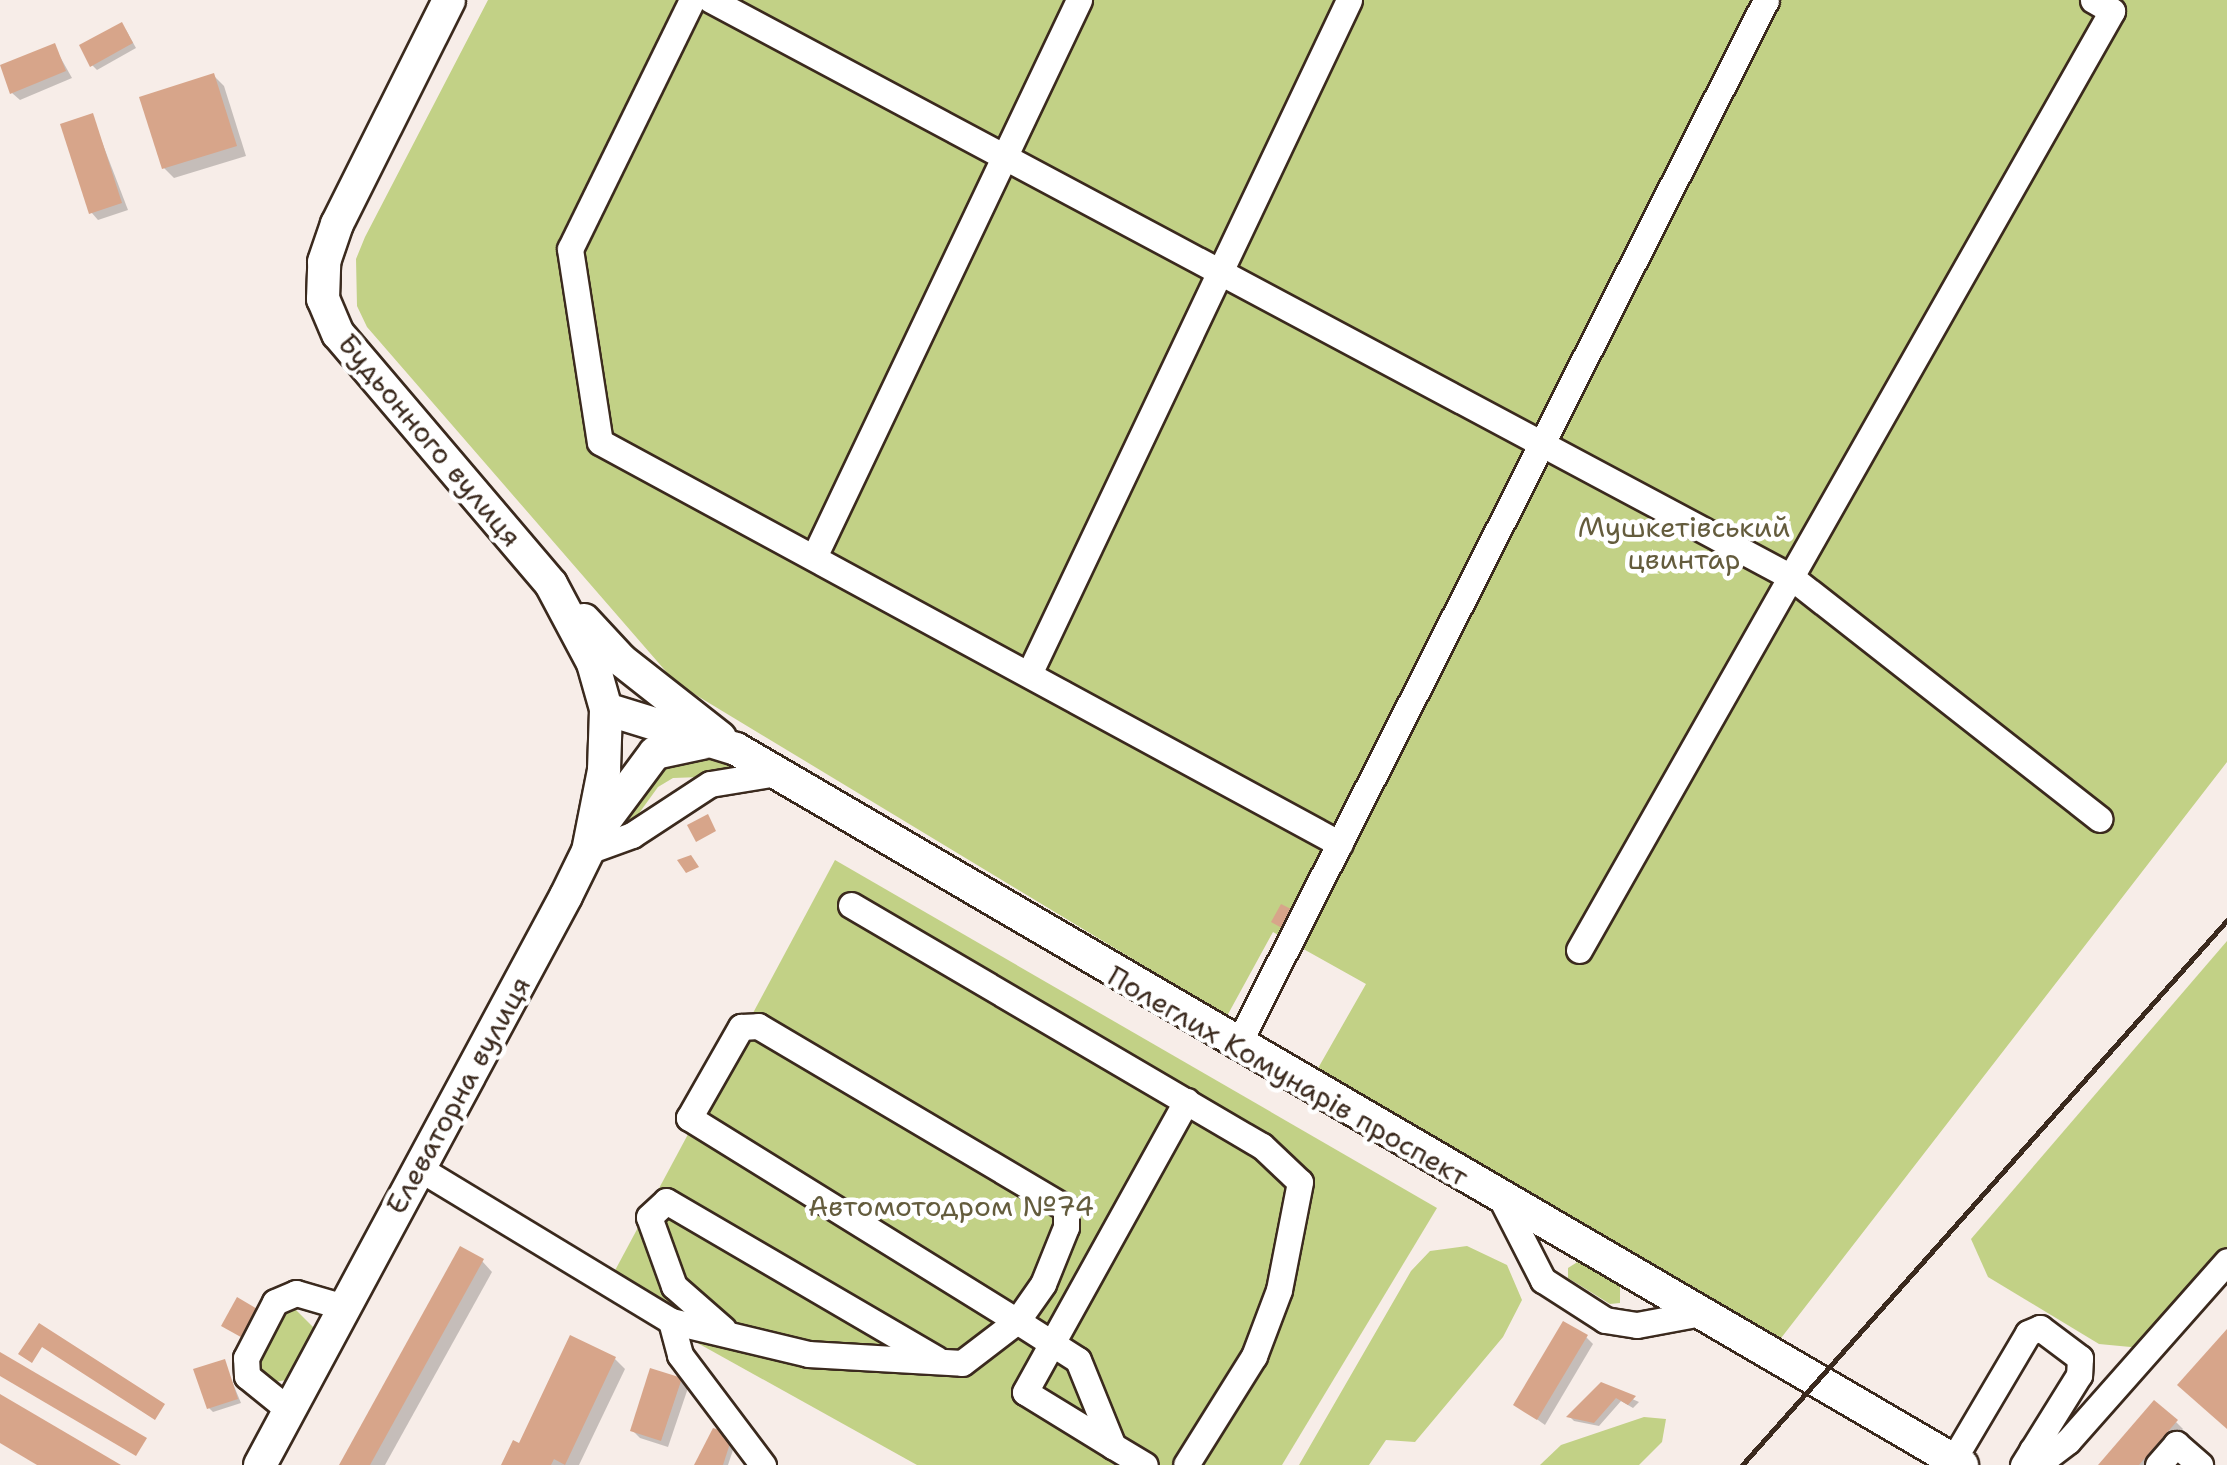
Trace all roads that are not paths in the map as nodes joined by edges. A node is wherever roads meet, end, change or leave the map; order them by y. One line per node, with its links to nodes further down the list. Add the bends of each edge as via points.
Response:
1 (449, 0): 13 (main road, Будьонного вулиця, via 337,224 324,262 323,299 338,334)
2 (692, 0): 11 (lane, via 570,249 600,442)
3 (710, 0): 8 (lane)
4 (1079, 0): 8 (lane)
5 (1349, 0): 9 (lane)
6 (1766, 0): 10 (lane)
7 (2093, 0): 12 (lane, via 2112,11)
8 (1006, 154): 9 (lane); 11 (lane)
9 (1221, 270): 10 (lane); 14 (lane)
10 (1544, 442): 12 (lane); 19 (lane)
11 (814, 557): 14 (lane)
12 (1791, 576): 18 (lane); 22 (lane)
13 (550, 584): 15 (main road, Будьонного вулиця, via 593,663); 16 (main road, via 621,660)
14 (1029, 674): 19 (lane)
15 (606, 709): 16 (main road, Полеглих Комунарів проспект); 20 (main road, Елеваторна вулиця, via 604,770)
16 (736, 750): 17 (main road, Полеглих Комунарів проспект); 20 (main road, via 691,743 655,754 610,809)
17 (777, 773): 20 (lane, via 710,784 632,835); 23 (main road, Полеглих Комунарів проспект)
18 (2100, 819)
19 (1340, 844): 23 (lane)
20 (588, 851): 25 (main road, Елеваторна вулиця)
21 (851, 905): 24 (lane)
22 (1579, 950)
23 (1237, 1046): 26 (main road, Полеглих Комунарів проспект)
24 (1186, 1100): 33 (lane); 42 (lane, via 1262,1146 1300,1182 1279,1290 1254,1356)
25 (417, 1168): 28 (main road, Елеваторна вулиця); 30 (lane)
26 (1502, 1202): 29 (main road, Полеглих Комунарів проспект); 29 (lane, via 1543,1280 1605,1320 1637,1325)
27 (2227, 1261): 37 (lane, via 2068,1442 2047,1457)
28 (344, 1307): 35 (main road, Елеваторна вулиця); 35 (lane, via 296,1293 274,1302 246,1358 247,1376)
29 (1696, 1314): 38 (main road, Полеглих Комунарів проспект)
30 (671, 1322): 32 (lane); 40 (lane, via 680,1355)
31 (1017, 1322): 31 (lane, via 1043,1284 1066,1227 1066,1208 758,1026 742,1027 689,1118); 33 (lane); 34 (lane, via 962,1363)
32 (724, 1329): 34 (lane, via 808,1354); 34 (lane, via 674,1286 649,1218 666,1201)
33 (1051, 1343): 36 (lane, via 1078,1360); 36 (lane, via 1025,1392)
34 (940, 1362)
35 (289, 1410): 39 (main road, Елеваторна вулиця)
36 (1113, 1446): 41 (lane)
37 (2027, 1458): 38 (lane, via 2080,1375 2080,1358 2040,1328 2028,1333)
38 (1957, 1462)
39 (260, 1465)
40 (762, 1465)
41 (1145, 1465)
42 (1186, 1465)
43 (2158, 1465): 44 (lane, via 2176,1444)
44 (2200, 1465)

